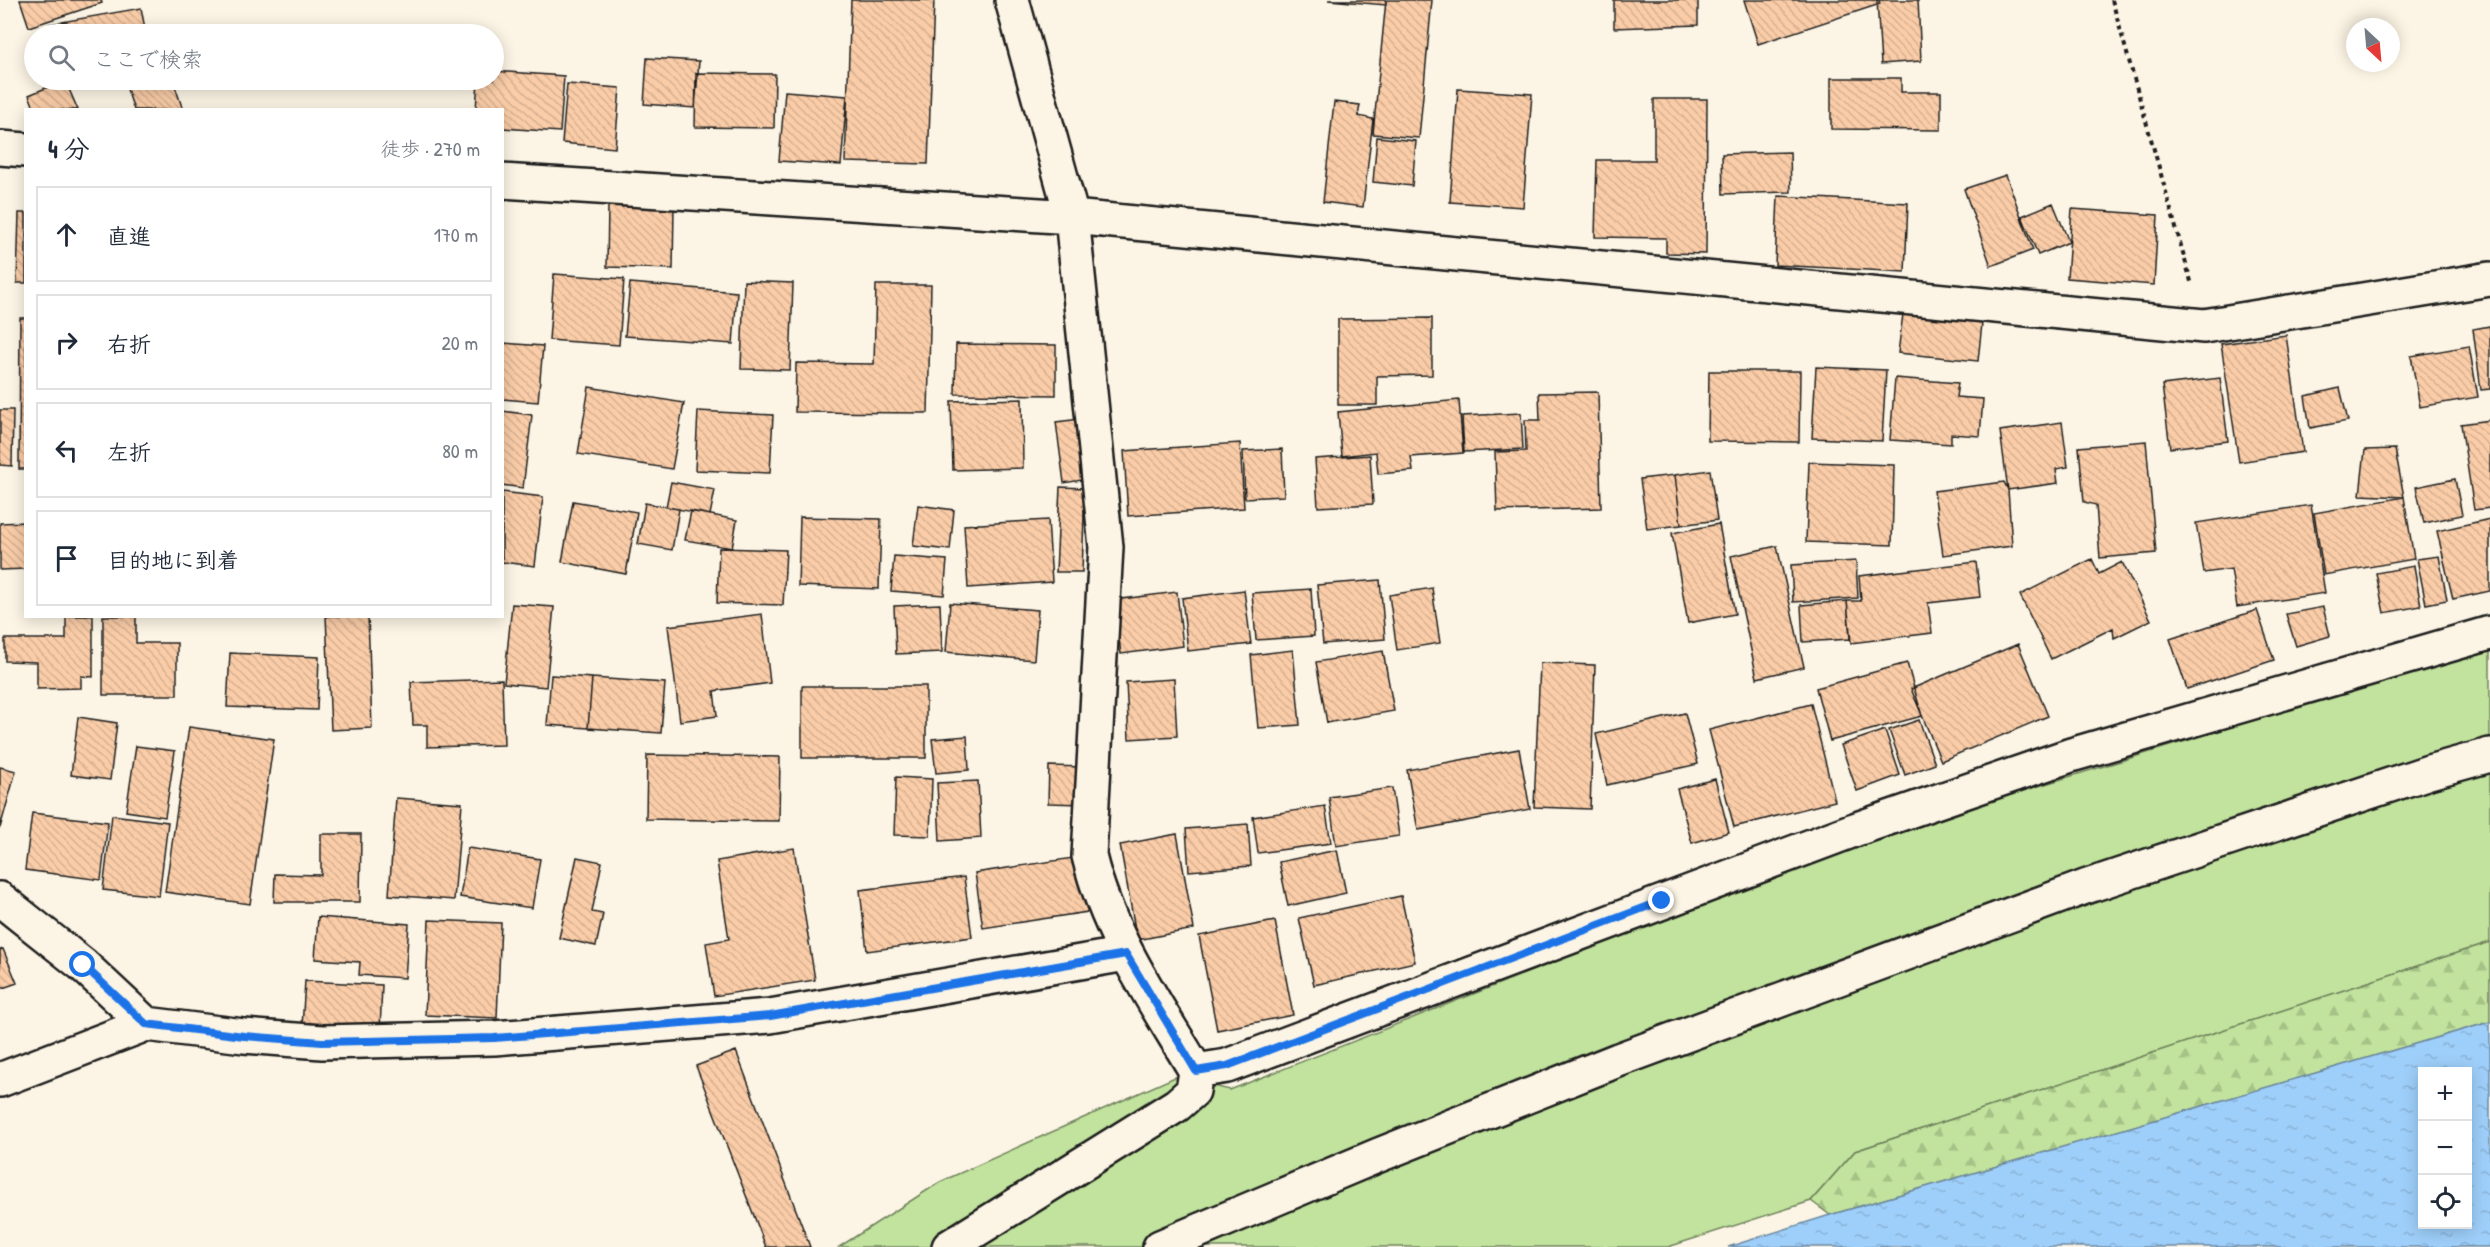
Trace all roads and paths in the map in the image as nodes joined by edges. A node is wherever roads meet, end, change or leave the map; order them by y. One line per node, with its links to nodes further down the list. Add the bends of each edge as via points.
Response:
1 (1012, 0): 6 (street)
2 (2112, 0): 8 (path)
3 (0, 148): 4 (street)
4 (24, 150)
5 (504, 181): 6 (street)
6 (1072, 218): 8 (street); 12 (street, via 1106,547 1089,856 1096,888)
7 (2490, 279): 8 (street)
8 (2204, 326)
9 (2490, 633): 14 (street, via 2060,759 1833,838 1227,1066)
10 (2490, 755): 17 (street, via 2096,883 1618,1059)
11 (0, 899): 13 (street, via 83,965)
12 (1126, 954): 13 (street, via 770,1016 494,1038 322,1042); 14 (street)
13 (146, 1024): 15 (street)
14 (1196, 1071): 16 (street, via 1193,1091 1177,1105)
15 (0, 1080)
16 (949, 1247)
17 (1160, 1247)

